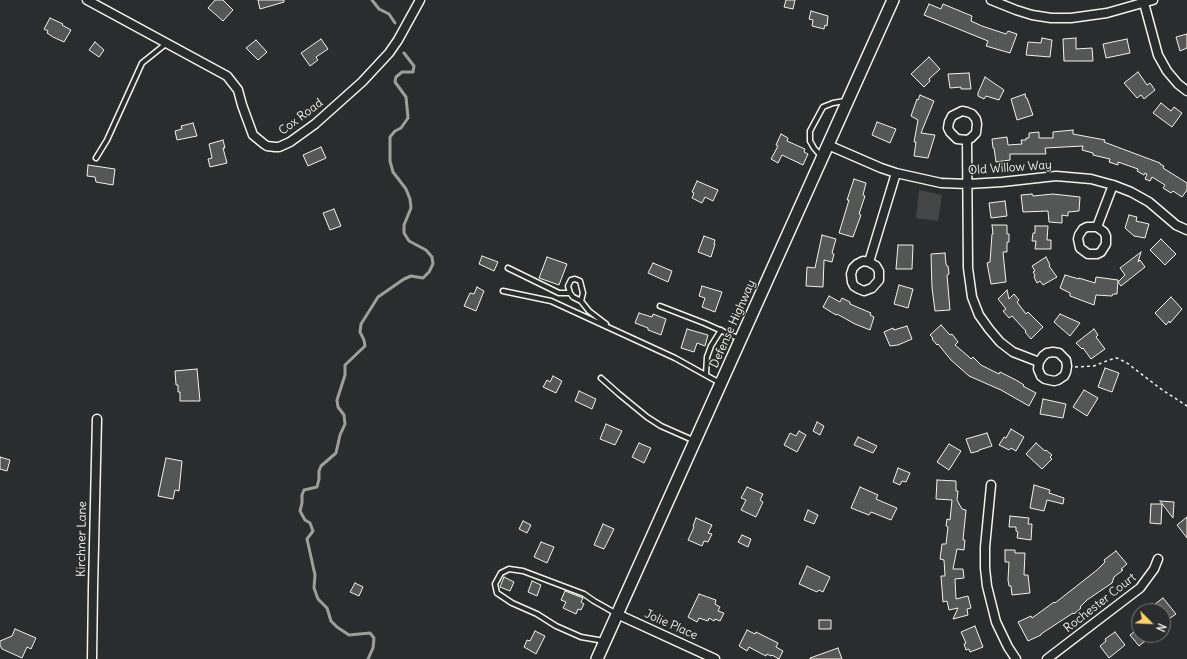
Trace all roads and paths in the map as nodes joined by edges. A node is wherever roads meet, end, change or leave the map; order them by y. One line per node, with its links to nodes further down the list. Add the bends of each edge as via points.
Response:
1 (87, 0): 7 (street, Cox Road)
2 (420, 0): 7 (street, Cox Road, via 398,40 372,72 315,124 280,147 267,146 253,135 238,90 227,76)
3 (893, 0): 9 (main road, Defense Highway)
4 (991, 0): 6 (street, via 1032,15 1051,18 1107,13)
5 (1153, 0): 6 (street)
6 (1144, 3): 8 (street, via 1158,56 1167,71)
7 (167, 43): 13 (lane, via 142,63 107,140)
8 (1187, 91)
9 (848, 101): 11 (main road, Defense Highway); 12 (lane, via 823,107 810,131 810,141)
10 (966, 140): 15 (street)
11 (828, 145): 12 (main road, Defense Highway); 14 (street, Old Willow Way)
12 (822, 157): 27 (main road, Defense Highway)
13 (96, 158)
14 (896, 173): 15 (street, Old Willow Way, via 941,183); 19 (street)
15 (968, 184): 16 (street, Old Willow Way, via 1056,176 1091,179); 28 (street, via 968,268 972,297 982,319 1000,342 1013,352)
16 (1113, 185): 17 (street); 18 (street, Old Willow Way, via 1149,202 1176,225)
17 (1097, 227)
18 (1187, 230)
19 (869, 262)
20 (508, 268): 22 (lane, via 559,293)
21 (503, 291): 25 (lane, via 551,301)
22 (570, 293): 23 (lane); 23 (lane, via 568,286 571,280 580,281 583,287)
23 (581, 301): 25 (lane, via 589,311)
24 (660, 306): 26 (lane)
25 (611, 328): 30 (lane)
26 (721, 330): 27 (lane); 30 (lane, via 707,357)
27 (741, 339): 32 (main road, Defense Highway)
28 (1039, 362): 29 (street, via 1043,356 1053,352 1063,356); 29 (street, via 1038,369 1042,376 1050,381 1064,376)
29 (1067, 366): 33 (path, via 1094,366 1117,358)
30 (706, 375): 32 (lane)
31 (601, 378): 35 (lane, via 646,417)
32 (721, 383): 35 (main road, Defense Highway)
33 (1187, 406)
34 (97, 419): 40 (street, Kirchner Lane)
35 (695, 441): 38 (main road, Defense Highway)
36 (991, 486): 43 (street, via 985,547 987,586 996,622)
37 (1158, 559): 44 (street, Rochester Court, via 1140,588)
38 (617, 614): 39 (main road, Defense Highway); 39 (lane, via 584,594 523,570 509,569 501,574 495,584 497,593 556,626 581,637); 42 (street, Jolie Place)
39 (605, 641): 41 (main road, Defense Highway)
40 (92, 659)
41 (597, 659)
42 (715, 659)
43 (1016, 659)
44 (1047, 659)

